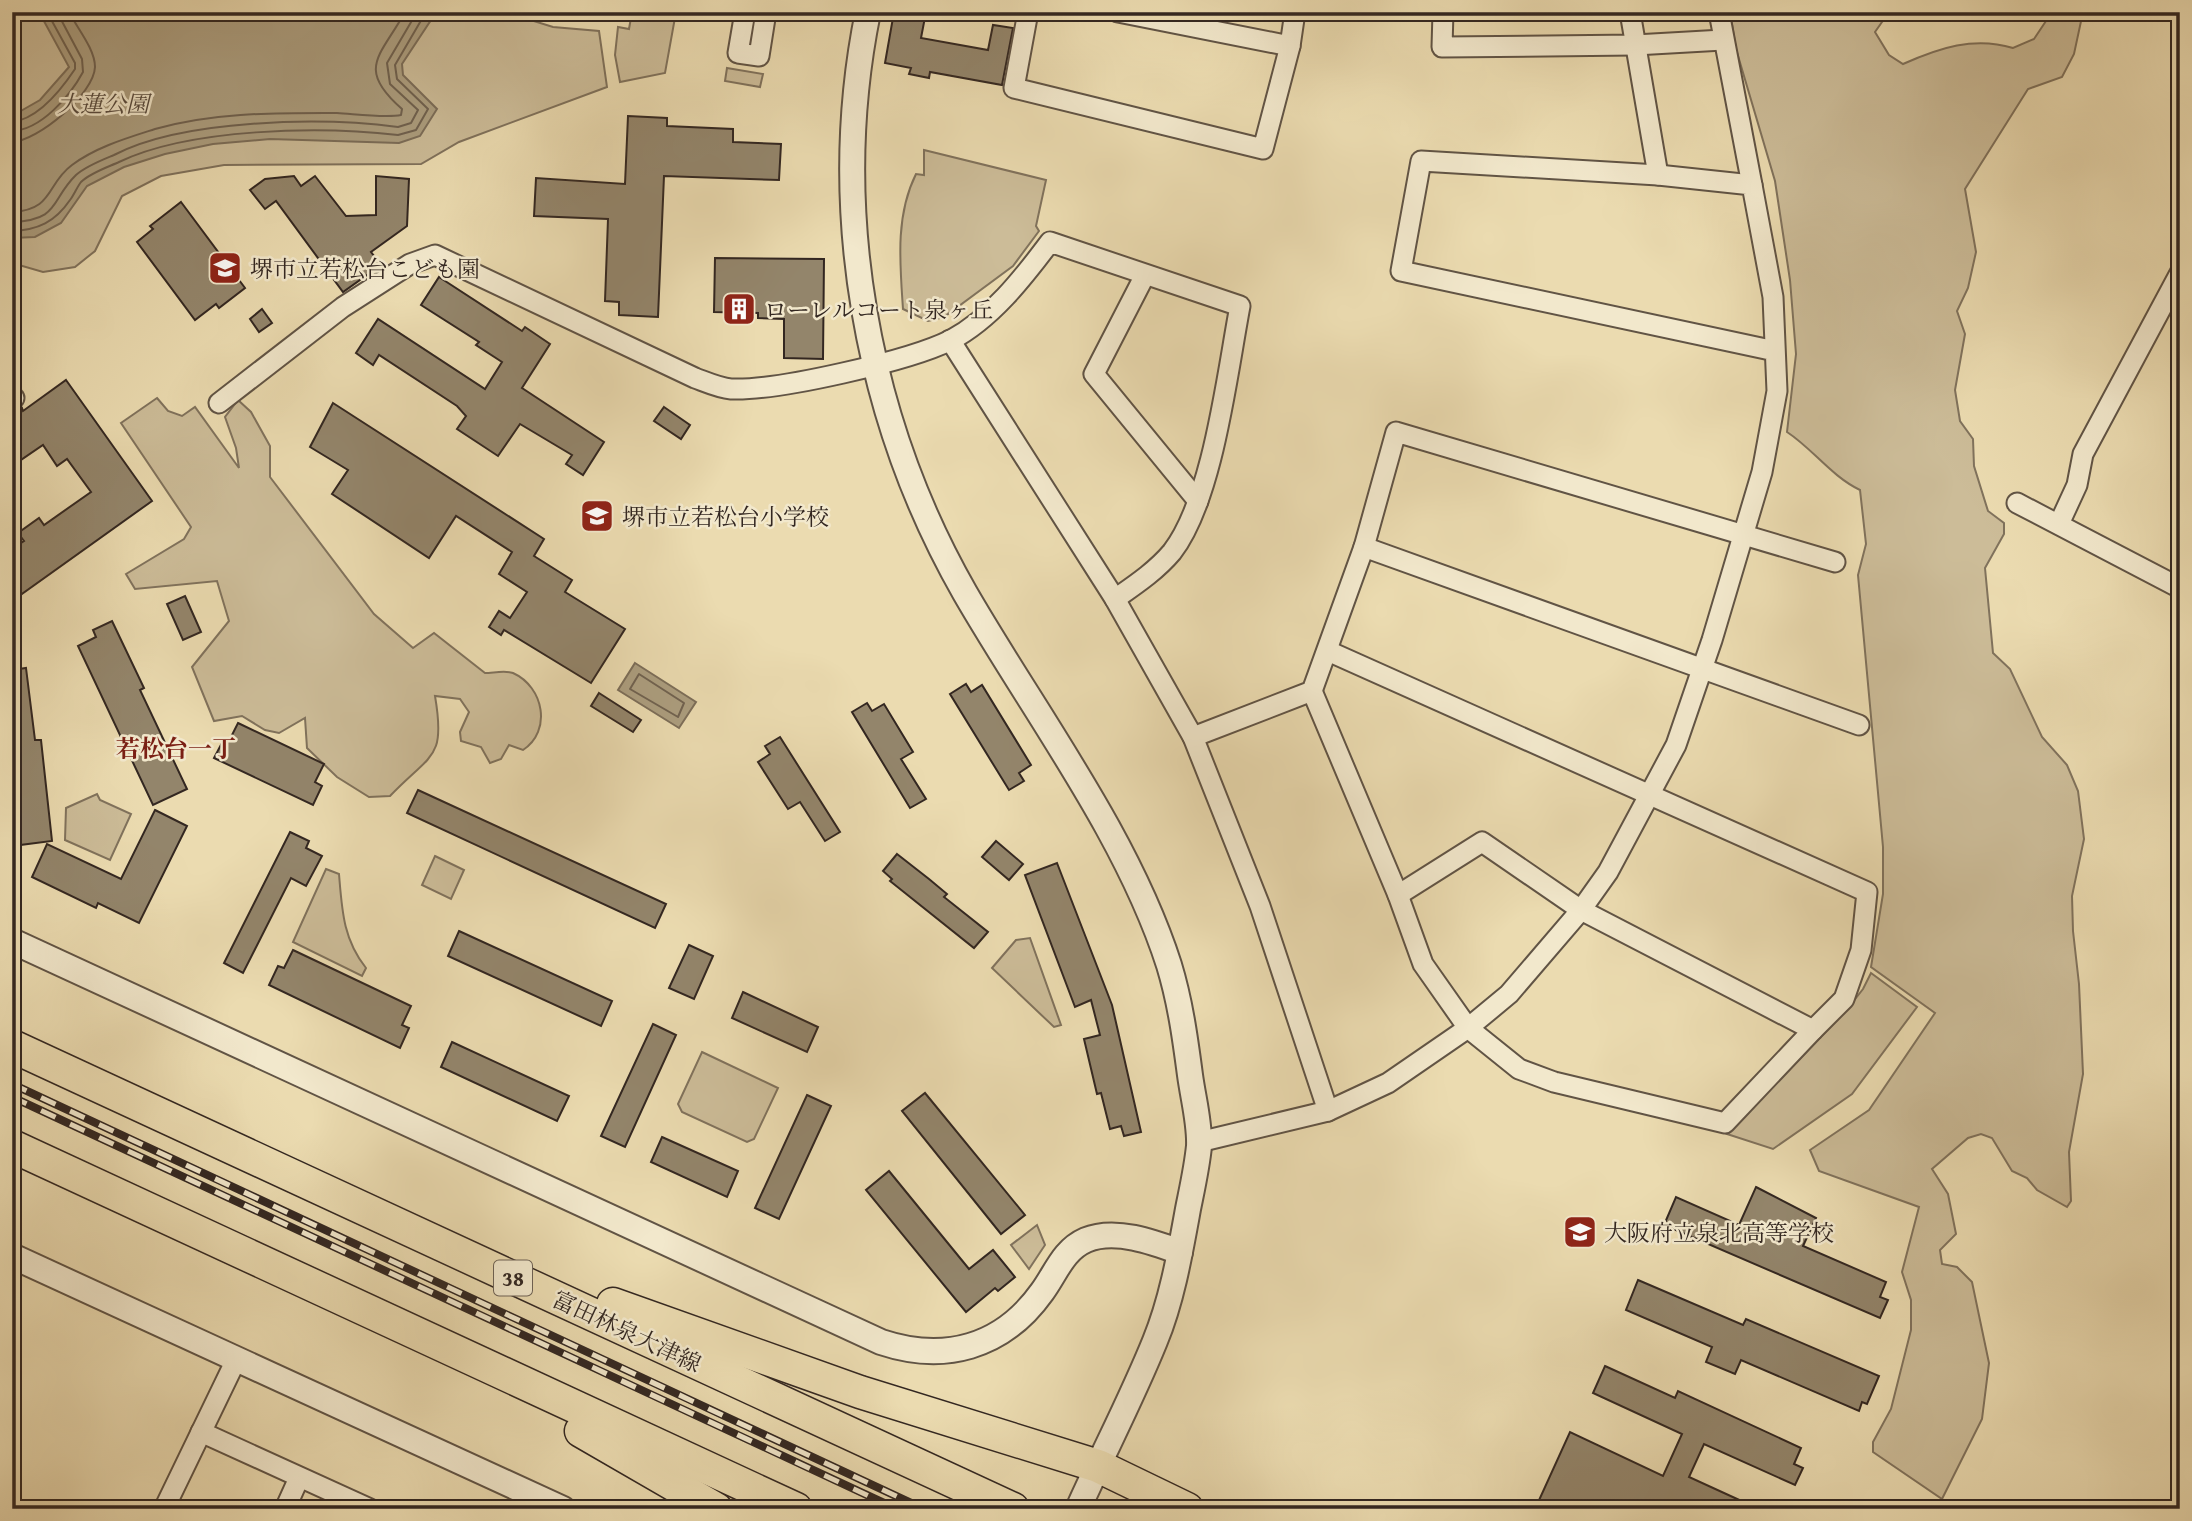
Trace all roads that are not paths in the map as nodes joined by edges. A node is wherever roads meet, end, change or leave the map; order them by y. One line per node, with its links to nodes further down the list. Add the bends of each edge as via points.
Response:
1 (745, 12): 2 (street, via 738,53 758,56)
2 (766, 12)
3 (868, 12): 19 (street, via 853,132 854,239)
4 (1028, 12): 12 (street, via 1014,88 1263,149)
5 (1118, 12): 12 (street)
6 (1295, 12): 12 (street)
7 (1443, 12): 11 (street, via 1441,47)
8 (1630, 12): 11 (street)
9 (1719, 12): 10 (street)
10 (1723, 40): 11 (street); 14 (street)
11 (1635, 45): 13 (street)
12 (1290, 46)
13 (1658, 175): 14 (street); 18 (street, via 1420,160 1401,271)
14 (1752, 185): 18 (street, via 1773,297)
15 (2180, 273): 23 (street, via 2084,454 2077,485)
16 (1145, 275): 17 (street, via 1050,242 1014,287); 21 (street, via 1094,374); 21 (street, via 1240,306)
17 (950, 340): 19 (street); 28 (street)
18 (1775, 351): 24 (street, via 1777,391)
19 (876, 363): 20 (street, via 767,388 728,389 695,378 435,255 410,264 342,307); 42 (street, via 899,446 928,522 963,590 1121,854 1150,913 1183,1016)
20 (219, 403)
21 (1198, 501): 28 (street, via 1172,552 1146,578)
22 (2017, 503): 23 (street)
23 (2059, 524): 27 (street)
24 (1746, 535): 25 (street, via 1396,432); 26 (street); 30 (street)
25 (1364, 547): 29 (street); 30 (street)
26 (1835, 562)
27 (2180, 588)
28 (1115, 599): 33 (street)
29 (1328, 651): 31 (street); 34 (street)
30 (1703, 669): 32 (street); 34 (street, via 1676,745)
31 (1312, 691): 33 (street); 35 (street)
32 (1859, 725)
33 (1193, 737): 41 (street, via 1260,906)
34 (1649, 795): 36 (street, via 1608,872); 39 (street, via 1867,892 1860,950 1844,999)
35 (1398, 895): 36 (street, via 1482,842); 38 (street, via 1423,964)
36 (1581, 910): 38 (street, via 1509,993); 39 (street)
37 (12, 941): 46 (street, via 908,1351 959,1349 1006,1329 1029,1310 1073,1247 1089,1239 1113,1236 1149,1241)
38 (1468, 1028): 39 (street, via 1519,1069 1554,1082 1725,1124); 41 (street, via 1388,1083)
39 (1813, 1030)
40 (12, 1046): 44 (main road, 富田林泉大津線 / 38)
41 (1328, 1111): 42 (street)
42 (1199, 1142): 46 (street)
43 (12, 1146): 45 (main road)
44 (383, 1218): 51 (main road, via 860,1392); 58 (main road, 富田林泉大津線 / 38)
45 (229, 1246): 56 (main road, via 389,1334 600,1440); 57 (main road)
46 (1180, 1252): 51 (street, via 1157,1338)
47 (12, 1256): 48 (street)
48 (236, 1360): 49 (street); 55 (street)
49 (201, 1432): 50 (street); 52 (street)
50 (299, 1478): 53 (street); 54 (street)
51 (1088, 1488): 59 (main road)
52 (164, 1509)
53 (285, 1509)
54 (370, 1509)
55 (563, 1509)
56 (716, 1509)
57 (796, 1509)
58 (1013, 1509)
59 (1187, 1509)

